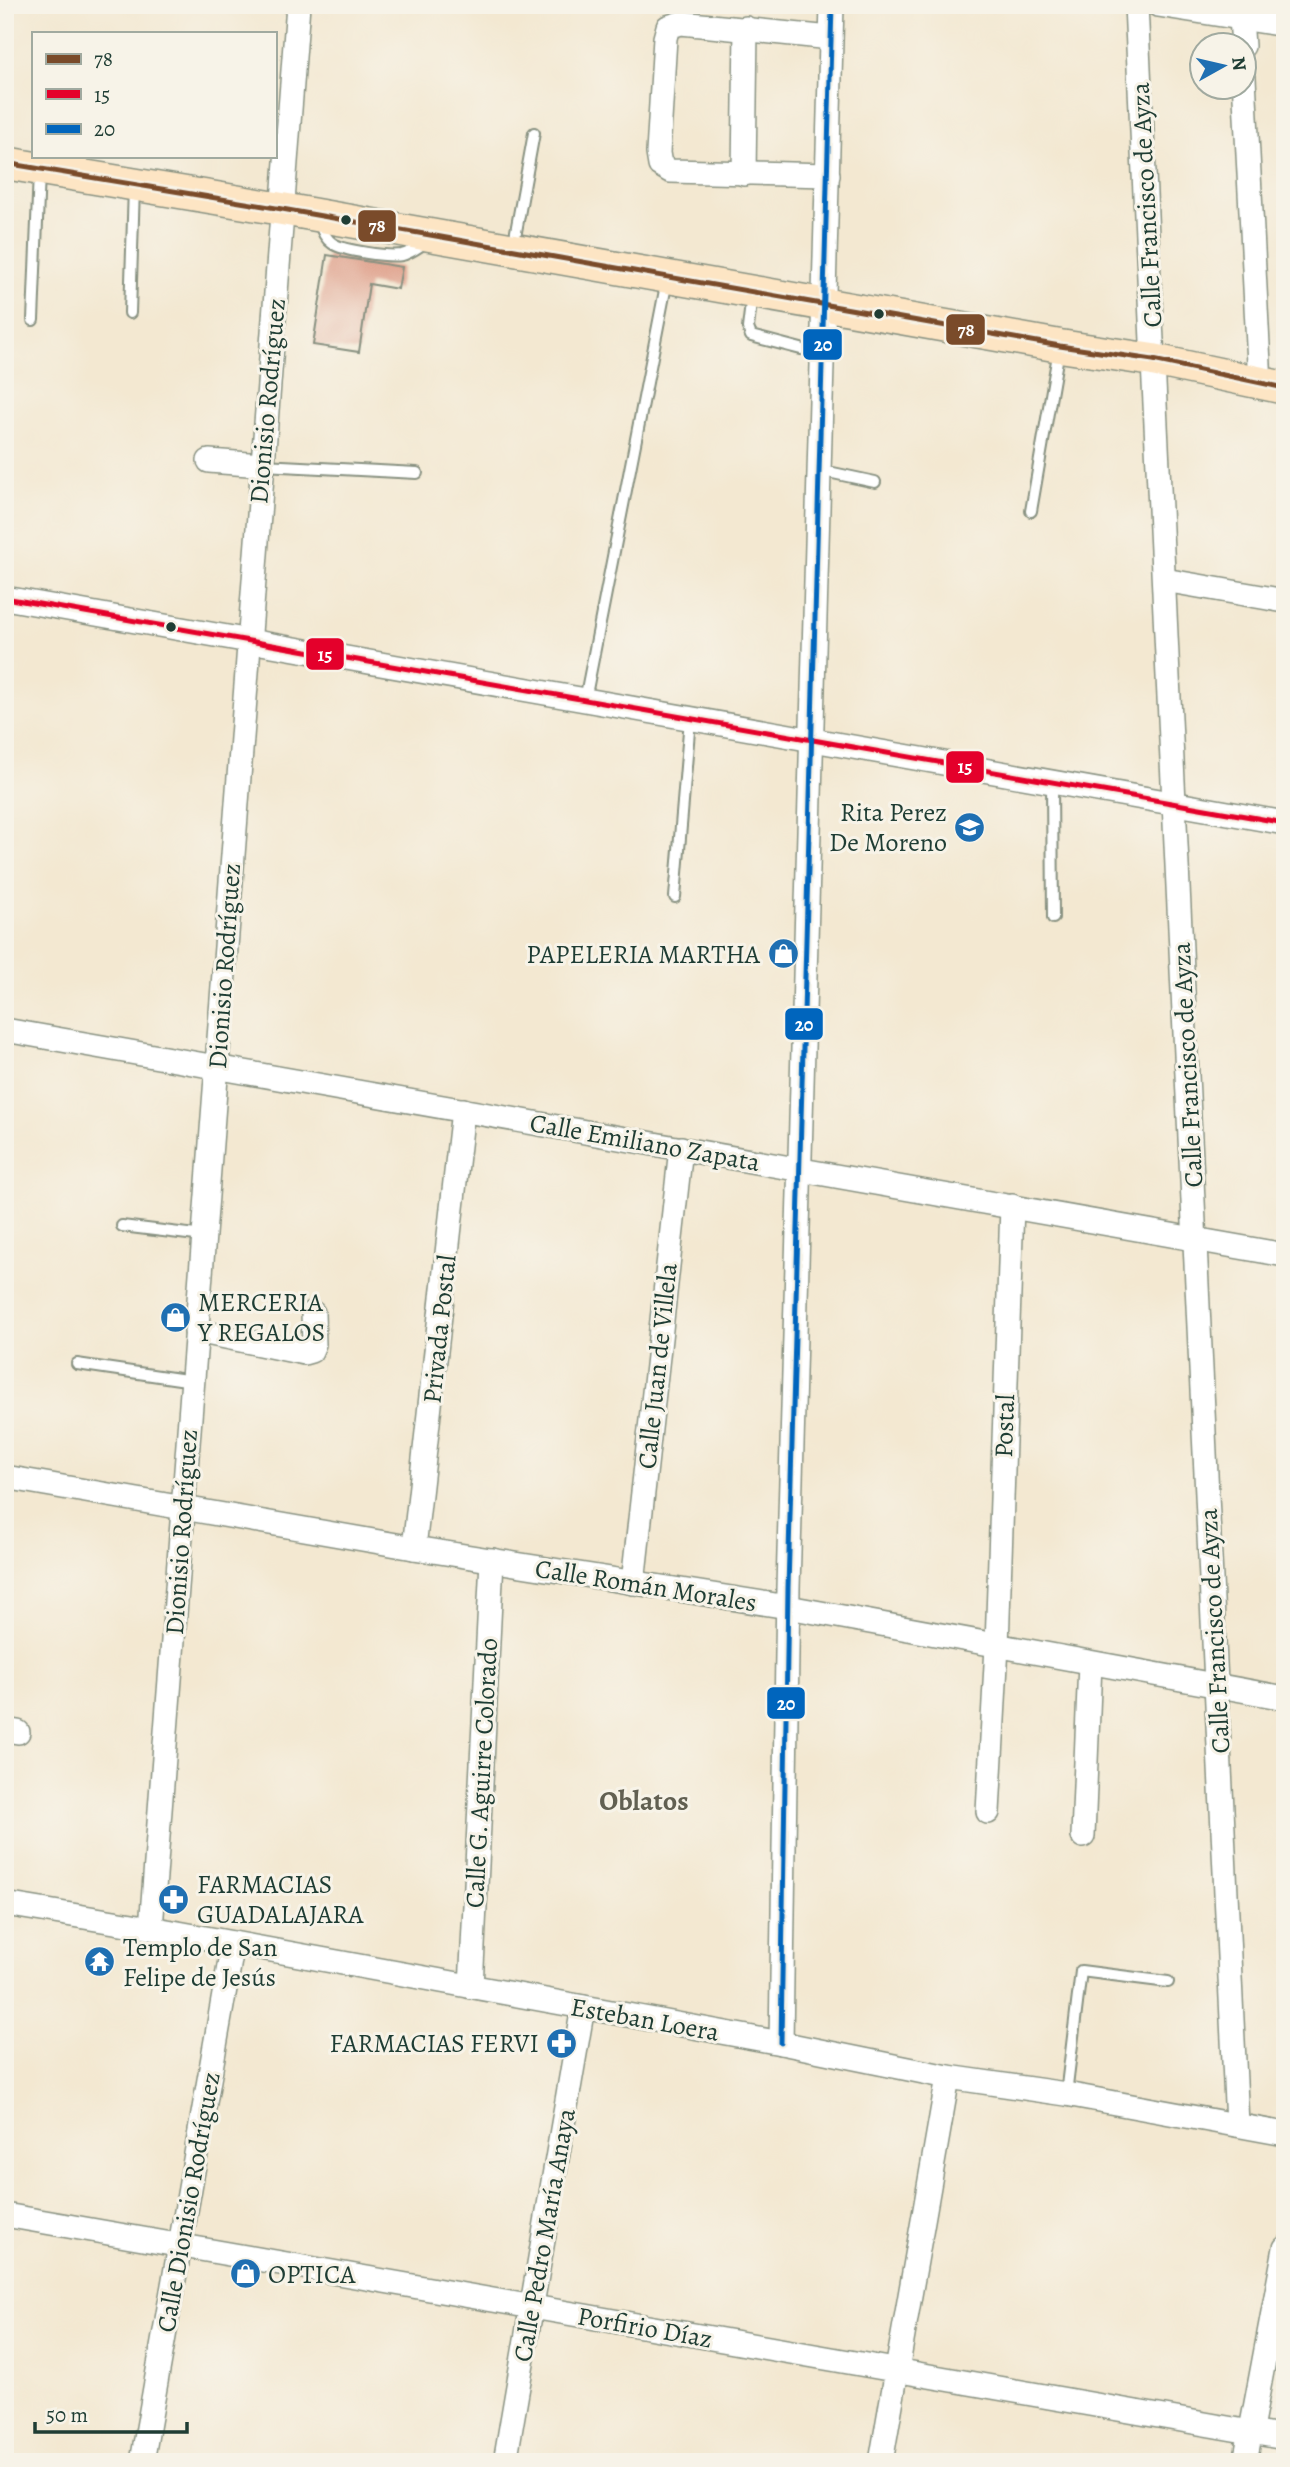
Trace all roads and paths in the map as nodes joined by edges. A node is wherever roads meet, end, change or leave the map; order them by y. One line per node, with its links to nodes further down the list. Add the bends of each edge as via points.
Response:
1 (298, 5): 17 (street, Dionisio Rodríguez)
2 (832, 5): 9 (street)
3 (1136, 5): 26 (street, Calle Francisco de Ayza)
4 (1158, 5): 5 (street)
5 (1241, 18): 6 (street); 8 (street)
6 (1285, 25)
7 (747, 29): 9 (street); 14 (street); 14 (street, via 681,23 668,27 659,140 660,165 670,171)
8 (1242, 32)
9 (831, 38): 15 (street)
10 (1246, 102): 27 (street)
11 (534, 133): 18 (lane)
12 (5, 163): 13 (main road)
13 (39, 169): 16 (main road); 23 (lane)
14 (744, 174): 15 (street)
15 (828, 175): 21 (street)
16 (134, 185): 17 (main road); 22 (lane)
17 (282, 209): 18 (main road); 29 (street, Dionisio Rodríguez)
18 (513, 250): 19 (main road)
19 (667, 277): 20 (main road); 38 (lane)
20 (752, 292): 21 (main road); 25 (lane, via 751,336)
21 (824, 304): 24 (main road); 30 (street)
22 (130, 313)
23 (33, 320)
24 (1060, 346): 26 (main road); 33 (lane)
25 (801, 349)
26 (1153, 360): 27 (main road); 34 (street, Calle Francisco de Ayza)
27 (1273, 386)
28 (209, 461): 29 (street)
29 (262, 465): 31 (lane); 37 (street, Dionisio Rodríguez)
30 (820, 470): 32 (lane); 40 (street)
31 (417, 473)
32 (875, 482)
33 (1031, 511)
34 (1164, 580): 36 (street); 42 (street, Calle Francisco de Ayza)
35 (5, 598): 37 (street)
36 (1285, 601)
37 (248, 641): 38 (street); 47 (street, Dionisio Rodríguez)
38 (585, 701): 39 (street)
39 (690, 719): 40 (street); 44 (lane)
40 (812, 741): 41 (street); 50 (street)
41 (1052, 782): 42 (street); 45 (lane)
42 (1175, 803): 43 (street); 54 (street, Calle Francisco de Ayza)
43 (1285, 823)
44 (675, 897)
45 (1053, 918)
46 (5, 1030): 47 (street, Calle Emiliano Zapata)
47 (217, 1067): 48 (street, Calle Emiliano Zapata); 53 (street, Dionisio Rodríguez)
48 (463, 1110): 49 (street, Calle Emiliano Zapata); 62 (street, Privada Postal)
49 (681, 1148): 50 (street, Calle Emiliano Zapata); 64 (street, Calle Juan de Villela)
50 (801, 1169): 51 (street, Calle Emiliano Zapata); 65 (street)
51 (1012, 1206): 54 (street, Calle Emiliano Zapata); 66 (street, Postal)
52 (122, 1226): 53 (lane)
53 (204, 1236): 57 (street, Dionisio Rodríguez)
54 (1195, 1239): 55 (street, Calle Emiliano Zapata); 68 (street, Calle Francisco de Ayza)
55 (1285, 1255)
56 (313, 1313): 57 (street, via 314,1344 312,1351 304,1353)
57 (196, 1331): 59 (street, Dionisio Rodríguez)
58 (76, 1364): 59 (lane)
59 (192, 1381): 61 (street, Dionisio Rodríguez)
60 (5, 1477): 61 (street, Calle Román Morales)
61 (183, 1507): 62 (street, Calle Román Morales); 73 (street, Dionisio Rodríguez)
62 (414, 1548): 63 (street, Calle Román Morales)
63 (492, 1560): 64 (street, Calle Román Morales); 76 (street, Calle G. Aguirre Colorado)
64 (633, 1583): 65 (street, Calle Román Morales)
65 (788, 1607): 66 (street, Calle Román Morales); 78 (street)
66 (997, 1646): 67 (street, Calle Román Morales); 70 (street, Postal)
67 (1090, 1663): 68 (street, Calle Román Morales); 71 (street)
68 (1216, 1687): 69 (street, Calle Román Morales); 81 (street, Calle Francisco de Ayza)
69 (1285, 1698)
70 (988, 1812)
71 (1083, 1836)
72 (5, 1904): 73 (street, Esteban Loera)
73 (151, 1928): 74 (street, Esteban Loera)
74 (233, 1943): 76 (street, Esteban Loera); 84 (street, Calle Dionisio Rodríguez)
75 (1168, 1982): 80 (lane, via 1081,1971)
76 (471, 1987): 77 (street, Esteban Loera)
77 (583, 2007): 78 (street, Esteban Loera); 86 (street, Calle Pedro María Anaya)
78 (781, 2043): 79 (street, Esteban Loera)
79 (948, 2077): 80 (street, Esteban Loera); 87 (street)
80 (1066, 2094): 81 (street, Esteban Loera)
81 (1237, 2124): 82 (street, Esteban Loera)
82 (1285, 2134)
83 (5, 2215): 84 (street, Porfirio Díaz)
84 (180, 2244): 86 (street, Porfirio Díaz); 90 (street, Calle Dionisio Rodríguez)
85 (1285, 2248): 88 (street)
86 (531, 2307): 87 (street, Porfirio Díaz); 91 (street, Calle Pedro María Anaya)
87 (897, 2371): 88 (street, Porfirio Díaz); 92 (street)
88 (1250, 2433): 89 (street, Porfirio Díaz); 93 (street)
89 (1285, 2438)
90 (142, 2462)
91 (505, 2462)
92 (881, 2462)
93 (1245, 2462)

